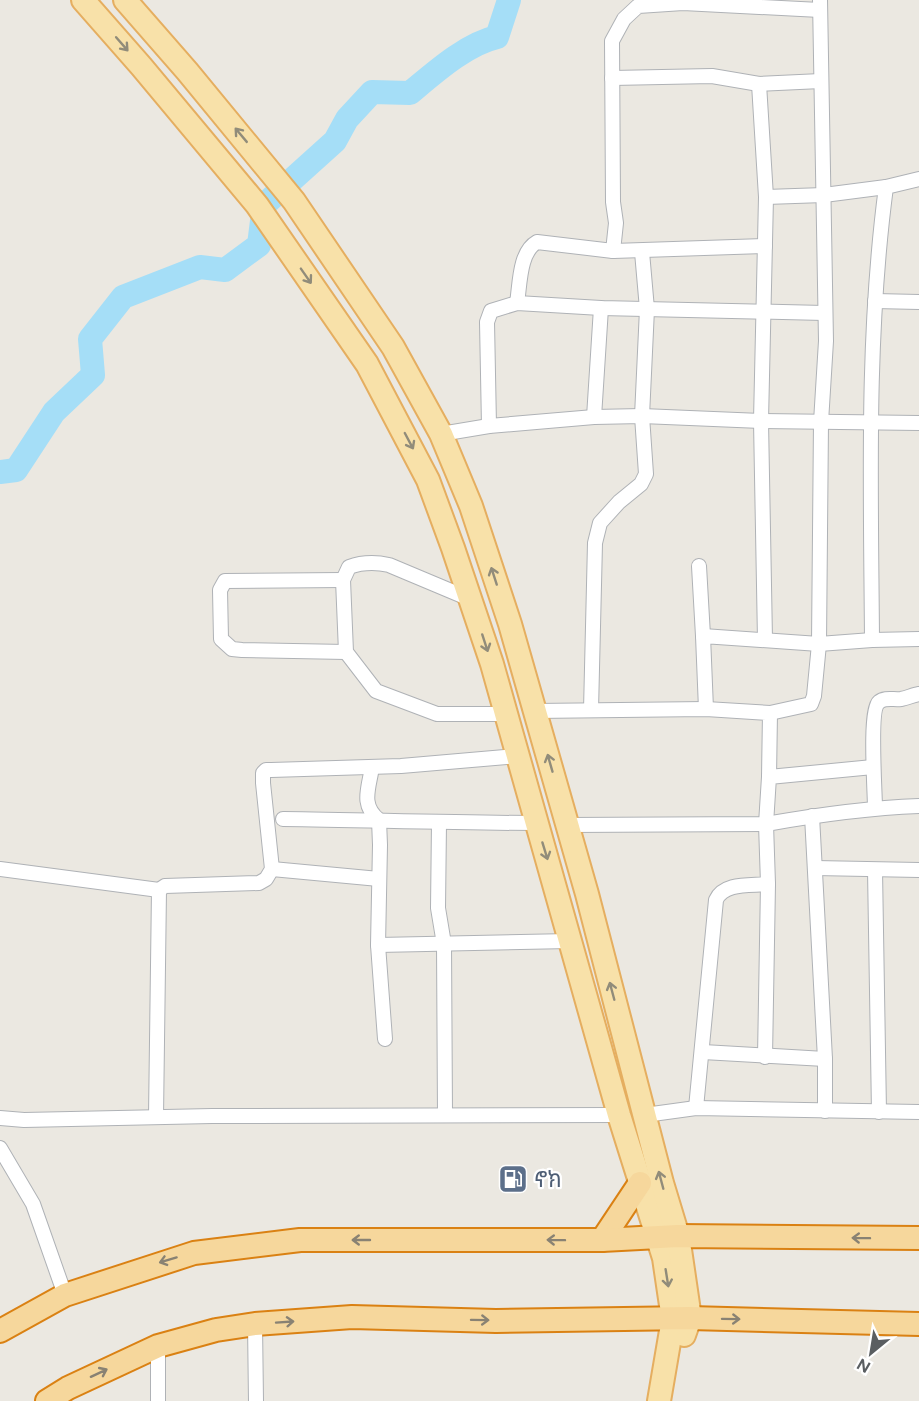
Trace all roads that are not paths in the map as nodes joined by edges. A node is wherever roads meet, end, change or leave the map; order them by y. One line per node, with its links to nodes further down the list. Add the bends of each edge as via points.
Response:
1 (83, 0): 22 (main road, one-way to 22, via 257,206)
2 (125, 0): 21 (main road, one-way to 2, via 278,180)
3 (820, 5): 4 (street, via 638,6 624,19 612,41); 5 (street)
4 (612, 78): 6 (street, via 712,75); 12 (street)
5 (821, 81): 6 (street); 9 (street)
6 (759, 84): 10 (street)
7 (919, 179): 8 (street)
8 (886, 188): 9 (street); 14 (street)
9 (824, 195): 10 (street); 20 (street)
10 (766, 197): 11 (street)
11 (765, 246): 13 (street); 19 (street)
12 (614, 252): 13 (street); 16 (street, via 537,242 525,257)
13 (642, 252): 18 (street)
14 (875, 301): 15 (street); 27 (street)
15 (919, 302)
16 (517, 303): 17 (street); 29 (street, via 491,311 488,316)
17 (601, 308): 18 (street); 24 (street)
18 (647, 309): 19 (street); 23 (street)
19 (764, 312): 20 (street); 25 (street)
20 (824, 313): 26 (street)
21 (393, 346): 22 (main road); 30 (main road)
22 (367, 364): 33 (main road, one-way to 33, via 428,480)
23 (642, 416): 24 (street); 25 (street); 42 (street, via 646,474 641,484 600,523 596,543)
24 (594, 417): 29 (street)
25 (761, 421): 26 (street); 36 (street)
26 (821, 422): 27 (street); 38 (street)
27 (871, 423): 28 (street); 37 (street)
28 (919, 423)
29 (489, 426): 30 (street)
30 (441, 434): 43 (main road, one-way to 30, via 471,506)
31 (699, 566): 34 (street)
32 (343, 580): 33 (street, via 349,567 376,562); 39 (street); 39 (street, via 225,581 220,590 221,639 242,650)
33 (470, 599): 45 (main road, one-way to 45)
34 (704, 636): 36 (street); 41 (street)
35 (919, 639): 37 (street)
36 (765, 640): 38 (street)
37 (872, 640): 38 (street)
38 (819, 644): 44 (street, via 811,704)
39 (346, 652): 45 (street, via 376,691 390,697 437,714)
40 (919, 694): 48 (street, via 876,704)
41 (706, 709): 42 (street); 44 (street)
42 (591, 710): 43 (street)
43 (535, 711): 50 (main road, one-way to 43)
44 (770, 713): 49 (street)
45 (506, 714): 46 (main road)
46 (517, 756): 47 (street); 51 (main road)
47 (372, 767): 56 (street, via 367,801 369,813); 63 (street, via 263,773)
48 (873, 767): 49 (street); 53 (street)
49 (769, 777): 59 (street)
50 (558, 789): 51 (main road); 60 (main road)
51 (530, 796): 58 (main road)
52 (919, 807): 53 (street)
53 (875, 808): 54 (street)
54 (812, 816): 59 (street); 61 (street)
55 (283, 819): 56 (street)
56 (379, 820): 57 (street); 66 (street)
57 (439, 823): 58 (street); 70 (street, via 438,908)
58 (537, 823): 69 (main road, one-way to 69)
59 (766, 824): 60 (street); 67 (street)
60 (568, 825): 82 (main road, one-way to 60)
61 (815, 868): 64 (street); 75 (street)
62 (0, 869): 68 (street)
63 (272, 869): 66 (street); 68 (street, via 259,883 165,886)
64 (874, 870): 65 (street); 78 (street)
65 (919, 870)
66 (379, 879): 71 (street)
67 (768, 884): 73 (street, via 719,892); 74 (street)
68 (159, 890): 83 (street)
69 (570, 941): 70 (street); 81 (main road)
70 (444, 944): 71 (street); 80 (street)
71 (378, 945): 72 (street)
72 (385, 1039)
73 (703, 1052): 74 (street); 76 (street)
74 (765, 1057): 75 (street)
75 (825, 1059): 77 (street)
76 (696, 1108): 77 (street); 82 (street)
77 (825, 1111): 78 (street)
78 (879, 1112): 79 (street)
79 (919, 1112)
80 (445, 1115): 81 (street); 83 (street)
81 (619, 1115): 86 (main road)
82 (645, 1115): 87 (main road, one-way to 82, via 662,1183)
83 (156, 1117): 84 (street)
84 (11, 1118)
85 (0, 1148): 90 (street, via 33,1204)
86 (640, 1183): 87 (main road); 89 (highway)
87 (668, 1237): 88 (highway, one-way to 87); 89 (highway); 91 (main road, via 664,1258)
88 (919, 1238)
89 (602, 1240): 90 (highway, one-way to 90, via 300,1240 194,1253)
90 (65, 1295): 94 (highway)
91 (681, 1319): 92 (highway, one-way to 92); 93 (highway, one-way to 91, via 352,1317 496,1321); 99 (main road); 100 (main road)
92 (919, 1323)
93 (255, 1324): 95 (highway); 98 (street)
94 (0, 1331)
95 (158, 1346): 96 (highway, one-way to 95); 97 (street)
96 (47, 1401)
97 (158, 1401)
98 (256, 1401)
99 (659, 1401)
100 (674, 1401)

